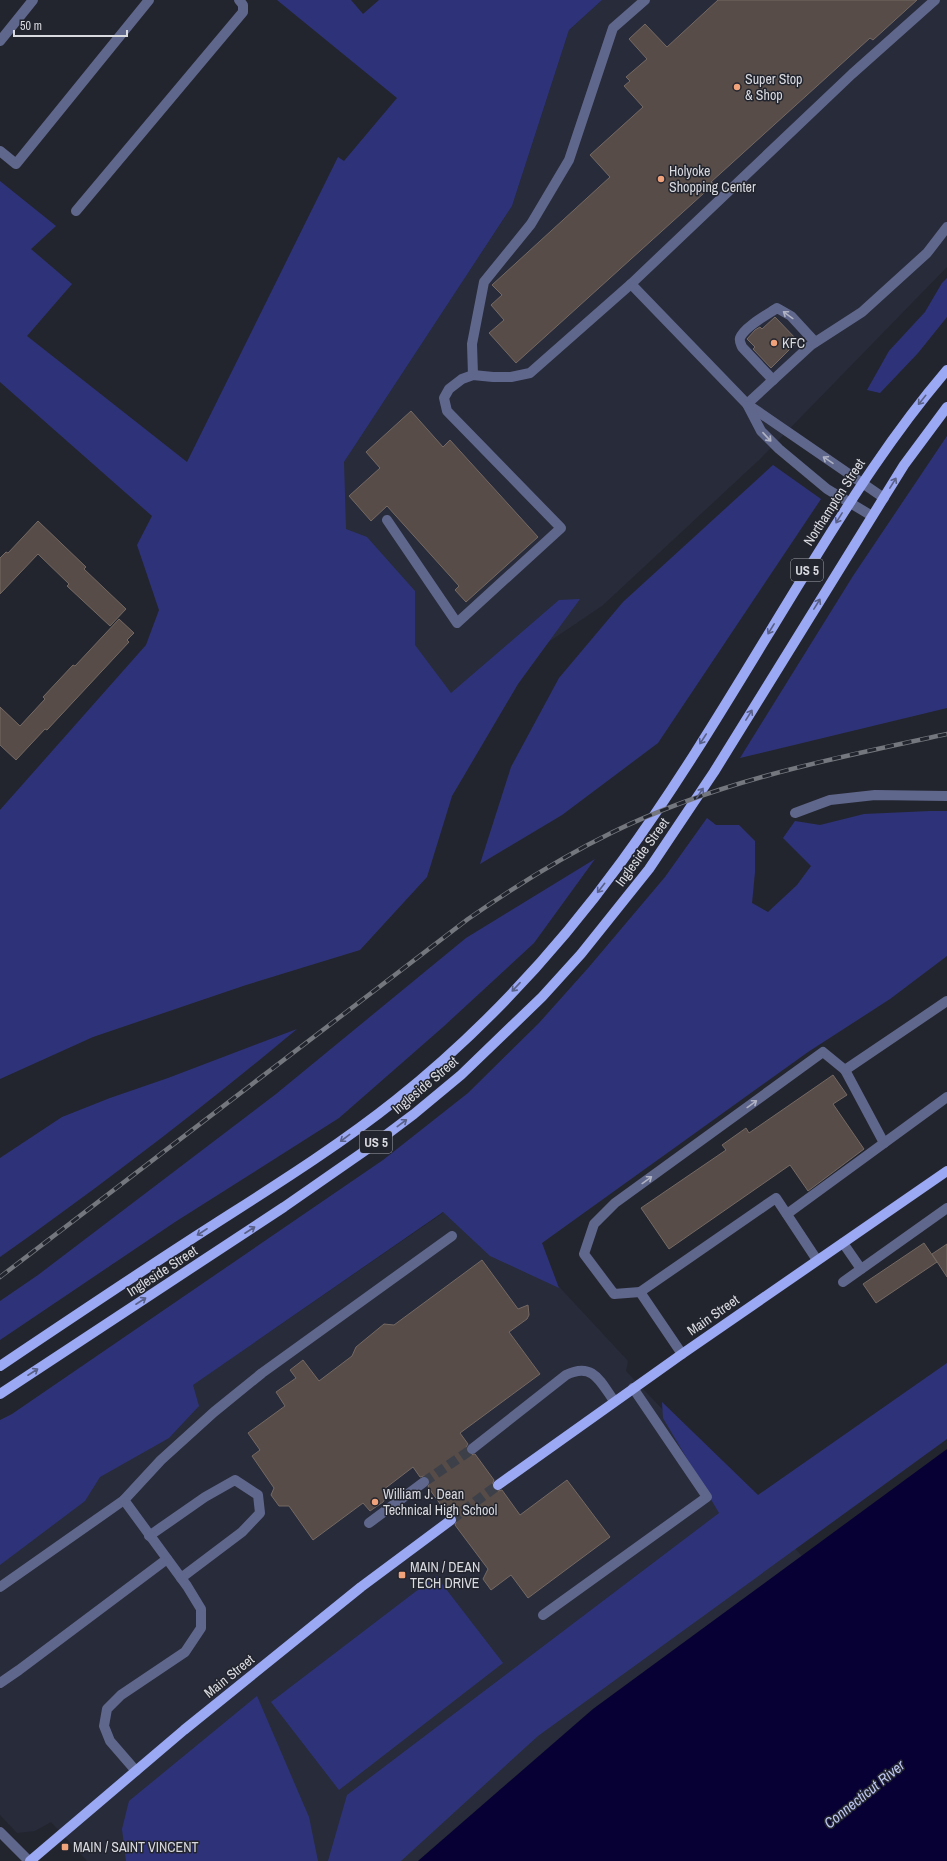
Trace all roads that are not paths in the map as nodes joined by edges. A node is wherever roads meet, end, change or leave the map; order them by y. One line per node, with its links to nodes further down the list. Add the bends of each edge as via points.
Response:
1 (33, 0): 6 (street)
2 (149, 0): 7 (street, via 16,164)
3 (239, 0): 8 (street, via 243,5 243,12)
4 (644, 0): 13 (street, via 613,28 569,160 531,224 484,282 472,344)
5 (935, 0): 10 (street, via 852,74)
6 (0, 41)
7 (0, 151)
8 (76, 211)
9 (947, 227): 11 (street, via 927,252 862,312)
10 (631, 284): 13 (street, via 530,373 493,378); 15 (street)
11 (815, 342): 14 (street); 14 (street, one-way to 14, via 790,316 777,308 759,319 740,336 742,347)
12 (947, 370): 17 (main road, Northampton Street / US 5, one-way to 17)
13 (473, 375): 21 (street, via 462,379 449,389 444,398 447,411 561,528 458,623)
14 (773, 380): 15 (street)
15 (747, 404): 17 (street, one-way to 15); 19 (street, one-way to 19, via 761,431 769,440 807,474)
16 (947, 407): 18 (main road, US 5, one-way to 16, via 904,465)
17 (862, 482): 18 (street); 19 (main road, Northampton Street / US 5)
18 (884, 498): 20 (main road, US 5)
19 (849, 503): 20 (street); 22 (main road, Northampton Street / US 5, one-way to 22)
20 (872, 516): 41 (main road, Ingleside Street / US 5, one-way to 20, via 284,1207 414,1114 461,1075 542,997 581,954 649,869 714,772)
21 (387, 520)
22 (678, 778): 39 (main road, Ingleside Street / US 5, one-way to 39, via 617,868 538,964 442,1061 394,1101 330,1148)
23 (947, 796): 24 (street, via 875,794 830,800)
24 (795, 813)
25 (947, 1001): 26 (street)
26 (845, 1070): 28 (street); 37 (street, one-way to 26, via 614,1294 584,1254 594,1224 615,1203 824,1052)
27 (947, 1097): 28 (street)
28 (884, 1143): 31 (street)
29 (947, 1171): 33 (main road, Main Street)
30 (947, 1208): 35 (street)
31 (787, 1214): 34 (street); 37 (street, via 776,1198)
32 (452, 1236): 46 (street, via 262,1373 160,1460)
33 (843, 1243): 34 (main road, Main Street); 35 (street)
34 (818, 1260): 38 (main road, Main Street)
35 (861, 1269): 36 (street)
36 (843, 1282)
37 (640, 1292): 38 (street)
38 (682, 1354): 40 (main road, Main Street)
39 (0, 1366)
40 (633, 1388): 42 (main road, Main Street); 53 (street, via 707,1497)
41 (0, 1394)
42 (614, 1401): 43 (street, via 592,1373 577,1370 566,1375); 45 (main road, Main Street)
43 (472, 1449)
44 (424, 1482): 48 (street)
45 (498, 1485)
46 (124, 1500): 49 (street); 52 (street)
47 (451, 1520): 55 (main road, Main Street, via 361,1587)
48 (369, 1522)
49 (149, 1536): 50 (street); 51 (street, via 205,1497 235,1480 258,1495 260,1513 242,1532)
50 (167, 1559): 51 (street); 54 (street)
51 (181, 1578): 55 (street, via 201,1609 201,1628 185,1652 121,1695 107,1709 104,1726 110,1741)
52 (0, 1587)
53 (543, 1615)
54 (0, 1683)
55 (136, 1771): 57 (main road, Main Street)
56 (0, 1832): 57 (street)
57 (29, 1861)

